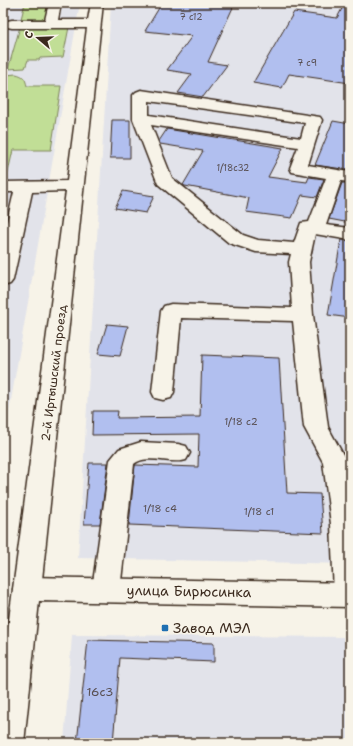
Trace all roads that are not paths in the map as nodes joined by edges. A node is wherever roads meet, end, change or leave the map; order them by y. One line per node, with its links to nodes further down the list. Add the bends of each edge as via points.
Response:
1 (55, 3): 4 (street)
2 (97, 3): 5 (street, 2-й Иртышский проезд)
3 (12, 24): 4 (street)
4 (51, 24): 5 (street)
5 (94, 24): 9 (street, 2-й Иртышский проезд)
6 (141, 119): 7 (street); 7 (street, via 141,95 314,120); 14 (street, via 164,180 236,239 256,246)
7 (307, 144): 8 (street, via 298,168)
8 (342, 179): 12 (street)
9 (76, 186): 11 (street); 19 (street, 2-й Иртышский проезд)
10 (3, 187): 11 (street)
11 (24, 187): 15 (street)
12 (316, 228): 13 (street); 14 (street, via 307,227)
13 (350, 234)
14 (302, 249): 16 (street, via 299,262)
15 (3, 280)
16 (303, 315): 17 (street, via 171,311); 21 (street, via 316,427 335,462 344,524)
17 (163, 392)
18 (178, 453): 20 (street, via 138,451 122,460)
19 (28, 589): 20 (street, улица Бирюсинка); 22 (street, 2-й Иртышский проезд)
20 (106, 590): 21 (street, улица Бирюсинка)
21 (349, 595)
22 (11, 654): 23 (street, 2-й Иртышский проезд)
23 (8, 743)

